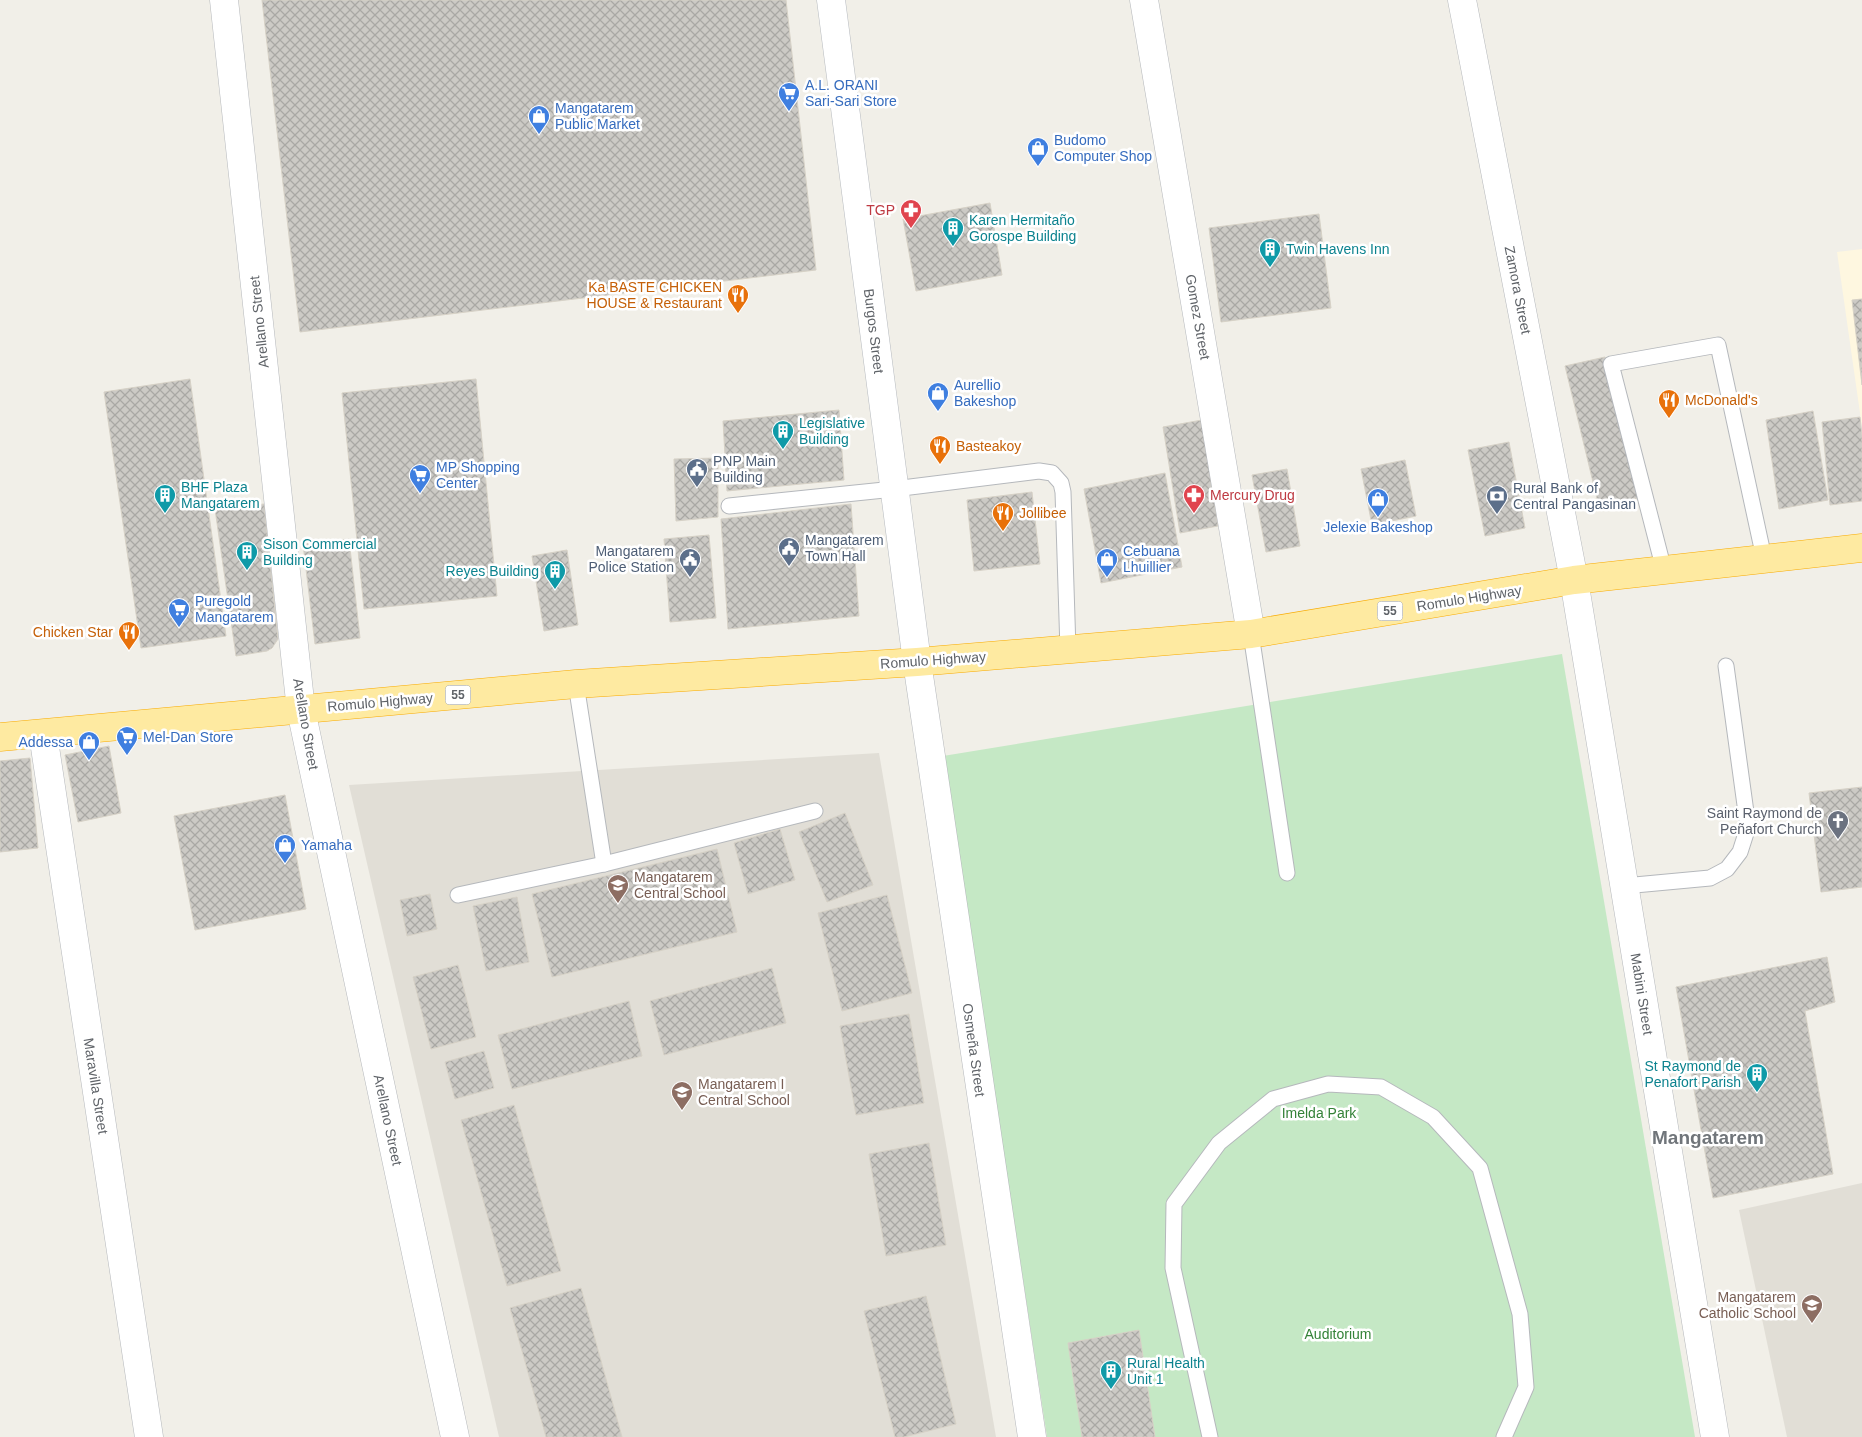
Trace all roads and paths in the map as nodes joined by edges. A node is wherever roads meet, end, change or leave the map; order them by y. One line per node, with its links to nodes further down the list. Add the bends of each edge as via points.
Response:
1 (224, 0): 16 (street, Arellano Street)
2 (831, 0): 5 (street, Burgos Street)
3 (1144, 0): 11 (street, Gomez Street)
4 (1462, 0): 10 (street, Zamora Street)
5 (894, 489): 6 (lane); 12 (lane, via 1039,471 1052,473 1061,483 1063,492); 13 (street, Burgos Street)
6 (729, 506)
7 (1862, 548): 8 (highway, Romulo Highway / 55)
8 (1764, 558): 9 (highway, Romulo Highway / 55); 9 (lane, via 1718,345 1611,364)
9 (1664, 570): 10 (highway, Romulo Highway / 55)
10 (1574, 580): 11 (highway, Romulo Highway / 55); 22 (street, Mabini Street)
11 (1252, 634): 12 (highway, Romulo Highway / 55); 21 (lane)
12 (1068, 650): 13 (highway, Romulo Highway / 55)
13 (917, 662): 15 (highway, Romulo Highway / 55); 26 (street, Osmeña Street)
14 (1726, 666): 22 (lane, via 1748,827 1740,852 1727,869 1710,878)
15 (576, 684): 16 (highway, Romulo Highway / 55); 20 (lane)
16 (301, 710): 17 (highway, Romulo Highway / 55); 25 (street, Arellano Street)
17 (43, 734): 18 (highway, Romulo Highway / 55); 24 (street, Maravilla Street)
18 (0, 737)
19 (815, 811): 20 (lane)
20 (604, 864): 23 (lane)
21 (1287, 873)
22 (1624, 886): 29 (street, Mabini Street)
23 (458, 895)
24 (148, 1437)
25 (456, 1437)
26 (1032, 1437)
27 (1210, 1437): 28 (lane, via 1173,1268 1174,1204 1219,1143 1273,1099 1328,1084 1381,1088 1433,1117 1480,1168 1520,1314 1526,1387)
28 (1504, 1437)
29 (1715, 1437)

